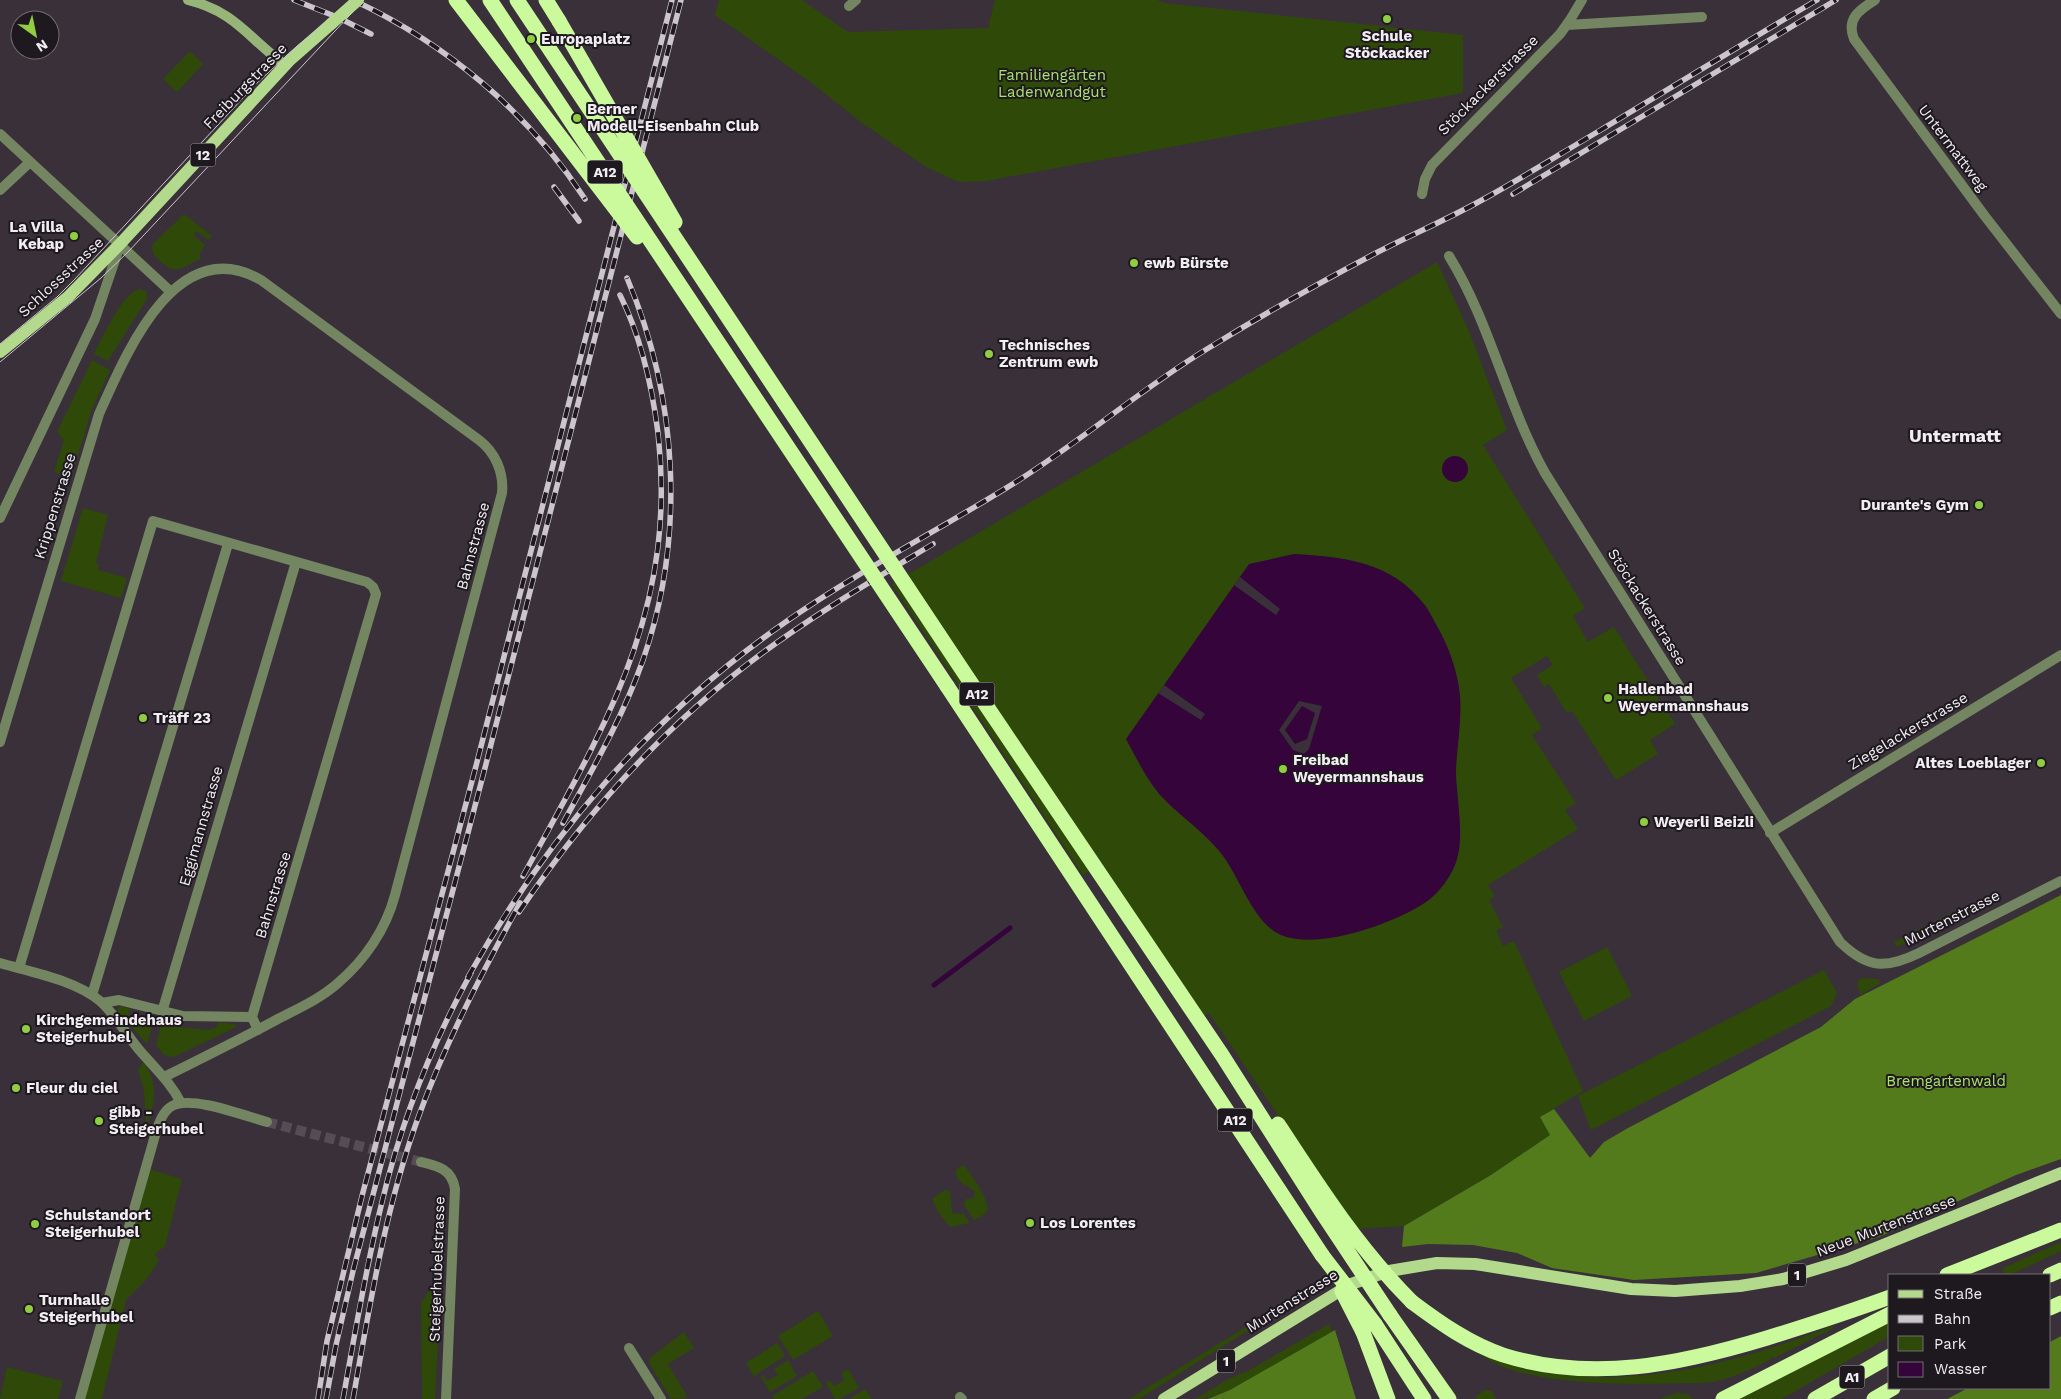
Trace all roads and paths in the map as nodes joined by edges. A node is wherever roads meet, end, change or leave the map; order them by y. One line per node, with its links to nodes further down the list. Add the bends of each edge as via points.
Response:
1 (188, 0): 11 (main road, via 230,17)
2 (358, 0): 11 (main road, Freiburgstrasse / 12, bridge)
3 (456, 0): 21 (highway, bridge)
4 (490, 0): 21 (highway, A12, bridge)
5 (516, 0): 20 (highway, A12, bridge)
6 (546, 0): 20 (highway, bridge)
7 (1582, 0): 10 (street, Stöckackerstrasse)
8 (1875, 0): 19 (street, Untermattweg, via 1853,18 1854,39)
9 (1702, 17): 10 (street)
10 (1567, 25): 15 (street, Stöckackerstrasse, via 1442,153 1427,173)
11 (285, 66): 16 (main road, Freiburgstrasse / 12)
12 (0, 134): 13 (street)
13 (30, 162): 14 (street); 16 (street)
14 (0, 190)
15 (1422, 194)
16 (120, 244): 18 (street); 22 (main road, Schlossstrasse / 12, via 68,297); 23 (street, Freiburgstrasse, via 95,319)
17 (1449, 256): 28 (street, Stöckackerstrasse, via 1477,309 1534,453)
18 (170, 291): 27 (street, Krippenstrasse, via 131,347 99,414); 37 (street, Bahnstrasse, via 196,275 214,270 235,269 254,275 485,444 496,460 502,479 502,493 396,895 385,923 373,945 338,983 315,1000)
19 (2061, 314)
20 (736, 330): 38 (highway, A12, bridge)
21 (718, 344): 50 (highway, A12, bridge)
22 (0, 352)
23 (0, 518)
24 (228, 544): 25 (street, Bahnstrasse); 32 (street, Bahnstrasse, via 153,521); 33 (street)
25 (296, 562): 35 (street, Eggimannstrasse); 36 (street, Bahnstrasse, via 367,582 374,588 376,597)
26 (2061, 655): 28 (street, Ziegelackerstrasse)
27 (0, 742)
28 (1770, 833): 30 (street, Stöckackerstrasse, via 1832,932)
29 (2061, 881): 30 (street, Murtenstrasse, via 1904,960 1876,964)
30 (1855, 955)
31 (0, 963): 32 (street)
32 (19, 968): 33 (street, via 78,987)
33 (92, 995): 34 (street)
34 (102, 1003): 35 (street, via 119,1000); 39 (street)
35 (162, 1012): 36 (street, via 205,1017)
36 (252, 1017): 37 (street)
37 (258, 1030): 39 (street, Bahnstrasse)
38 (1222, 1055): 48 (highway, bridge, via 1272,1115 1321,1190 1390,1280 1412,1302 1453,1331 1502,1354 1533,1363 1592,1370 1656,1366 1786,1332); 60 (highway, bridge, via 1321,1211)
39 (164, 1077): 40 (street)
40 (181, 1103): 41 (street, via 198,1104); 54 (street, via 168,1108 156,1132)
41 (267, 1122)
42 (421, 1162): 55 (street, Steigerhubelstrasse, via 448,1172 455,1189)
43 (2061, 1173): 45 (main road, Neue Murtenstrasse / 1, via 1846,1260 1783,1279 1740,1286 1675,1291 1631,1289 1475,1264 1437,1263)
44 (2061, 1232): 46 (highway); 47 (highway)
45 (1390, 1271): 57 (main road, Murtenstrasse / 1, via 1351,1284)
46 (1950, 1274)
47 (1975, 1274)
48 (1888, 1298)
49 (1888, 1315): 61 (highway)
50 (1369, 1328): 58 (highway); 59 (highway)
51 (629, 1348): 56 (street)
52 (1888, 1357): 62 (highway, A1)
53 (1891, 1389): 63 (highway, A1)
54 (80, 1399)
55 (446, 1399)
56 (661, 1399)
57 (1164, 1399)
58 (1388, 1399)
59 (1424, 1399)
60 (1449, 1399)
61 (1723, 1399)
62 (1815, 1399)
63 (1874, 1399)

